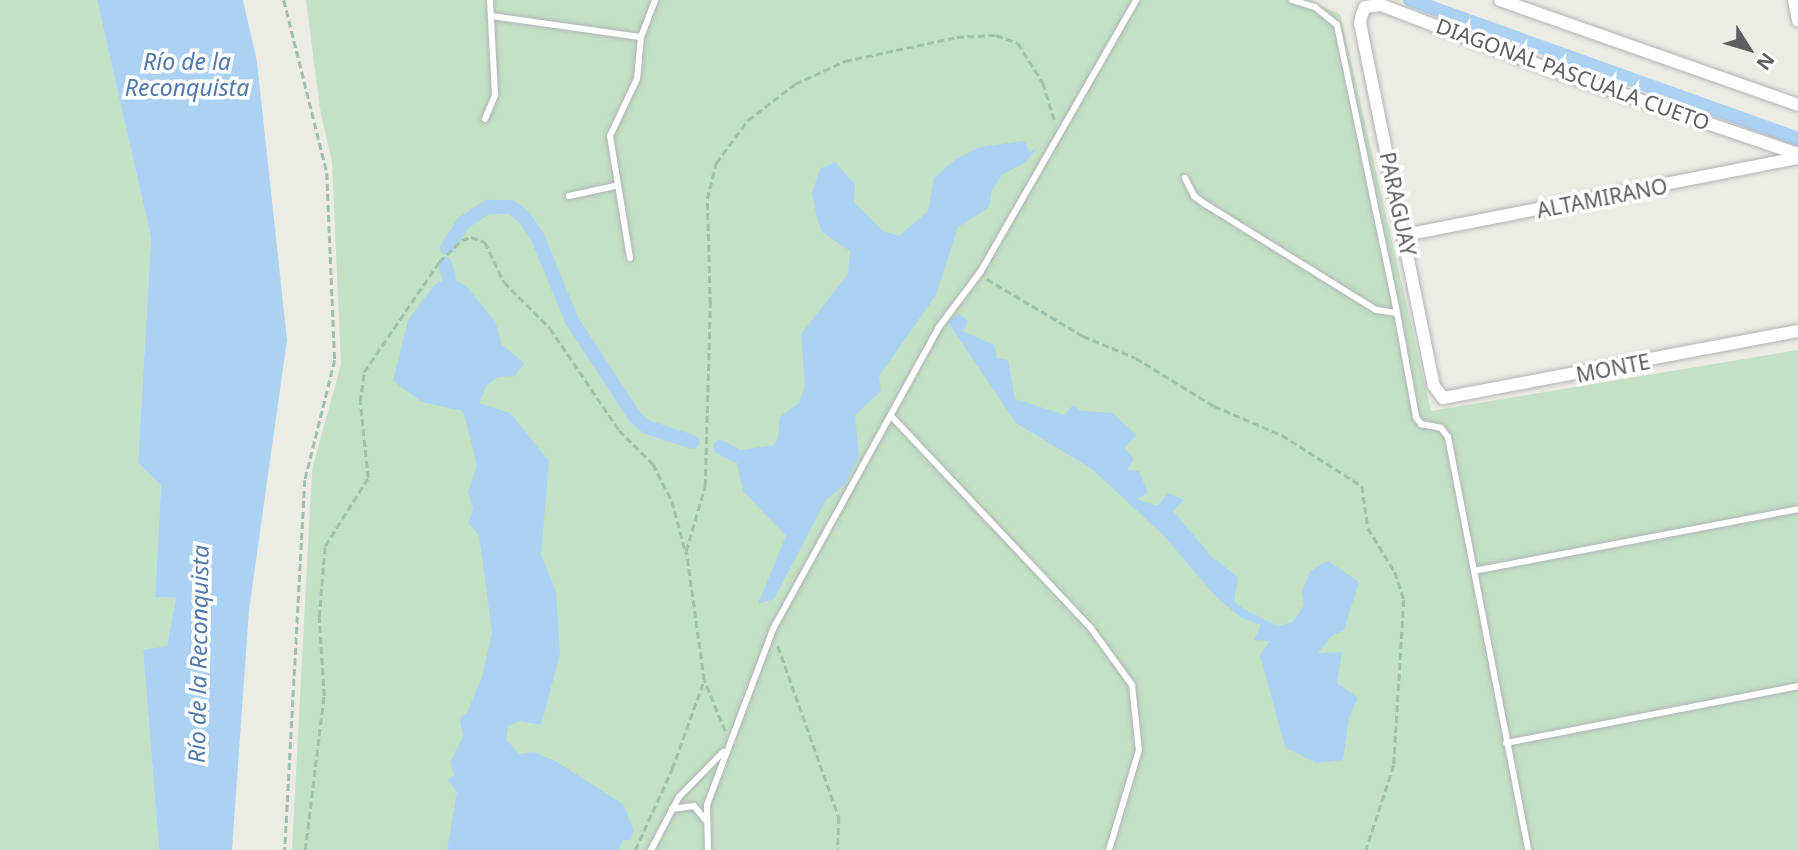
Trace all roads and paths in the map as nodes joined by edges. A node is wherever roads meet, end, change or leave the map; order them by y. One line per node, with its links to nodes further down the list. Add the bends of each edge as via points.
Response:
1 (284, 0): 37 (path, via 327,173 335,360 305,480)
2 (490, 0): 8 (lane)
3 (655, 0): 11 (lane)
4 (1136, 0): 14 (lane)
5 (1292, 0): 22 (lane, via 1315,7 1337,25)
6 (1500, 0): 12 (street)
7 (1794, 0): 9 (street)
8 (491, 16): 11 (lane); 13 (lane, via 495,95)
9 (1798, 21)
10 (1360, 23): 15 (street, DIAGONAL PASCUALA CUETO, via 1365,6 1381,5); 19 (street, PARAGUAY)
11 (641, 37): 17 (lane, via 637,79 610,136)
12 (1798, 105)
13 (485, 119)
14 (1061, 131): 21 (lane); 27 (path, via 1043,83 1018,43 978,35 845,61 795,84 748,120 716,163 710,181 709,432 705,486)
15 (1798, 156): 19 (street, ALTAMIRANO)
16 (1185, 178): 22 (lane, via 1194,196 1205,204 1376,310)
17 (615, 186): 18 (lane); 20 (lane)
18 (569, 196)
19 (1405, 235): 24 (street, PARAGUAY)
20 (630, 258)
21 (981, 271): 25 (lane, via 939,327); 44 (path, via 994,286 1083,336 1136,358 1214,406 1282,435 1362,486 1368,528 1395,572 1404,600 1394,765)
22 (1397, 313): 28 (lane, via 1416,417 1421,424 1441,428 1448,437)
23 (1798, 331): 24 (street, MONTE, via 1453,400 1443,398)
24 (1434, 386)
25 (892, 417): 29 (lane); 43 (lane, via 1090,627 1132,685 1139,750)
26 (1798, 509): 28 (lane)
27 (686, 553): 30 (path); 38 (path, via 672,501 653,464 619,430 550,328 504,282 485,242 471,237 462,240 439,262 364,372 360,401 368,478 325,546 319,617 324,696)
28 (1474, 571): 33 (lane)
29 (772, 629): 32 (lane); 42 (path, via 817,768 839,817)
30 (704, 680): 32 (path, via 720,726); 39 (path, via 672,769)
31 (1798, 686): 33 (lane)
32 (730, 735): 34 (lane)
33 (1506, 743): 45 (lane)
34 (725, 751): 35 (lane); 36 (lane)
35 (670, 810): 36 (lane, via 694,806); 40 (lane)
36 (705, 819): 41 (lane)
37 (285, 850)
38 (306, 850)
39 (635, 850)
40 (651, 850)
41 (708, 850)
42 (838, 850)
43 (1109, 850)
44 (1366, 850)
45 (1528, 850)

